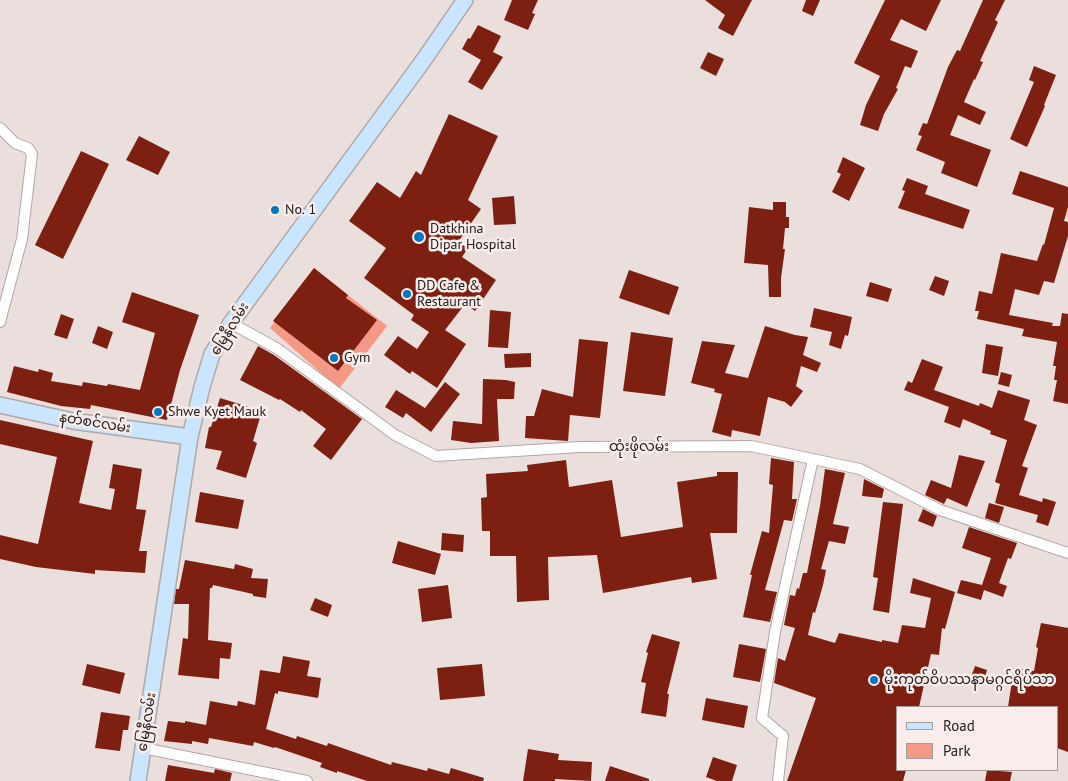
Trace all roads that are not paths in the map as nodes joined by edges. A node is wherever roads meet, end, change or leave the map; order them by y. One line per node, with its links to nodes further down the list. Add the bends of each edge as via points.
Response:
1 (465, 0): 4 (main road, မြေနီလမ်း)
2 (0, 128): 3 (street, via 32,154 22,239)
3 (0, 322)
4 (230, 322): 6 (main road, မြေနီလမ်း, via 212,354); 7 (street, ထုံးဖိုလမ်း, via 278,349 394,435 436,456 580,447 751,446)
5 (0, 405): 6 (main road, နတ်စင်လမ်း, via 73,421)
6 (190, 437): 9 (main road, မြေနီလမ်း)
7 (814, 459): 8 (street, ထုံးဖိုလမ်း, via 860,469 940,510); 12 (street, via 775,632 762,718 783,736)
8 (1068, 553)
9 (143, 748): 10 (main road, မြေနီလမ်း); 11 (street)
10 (138, 781)
11 (307, 781)
12 (778, 781)

